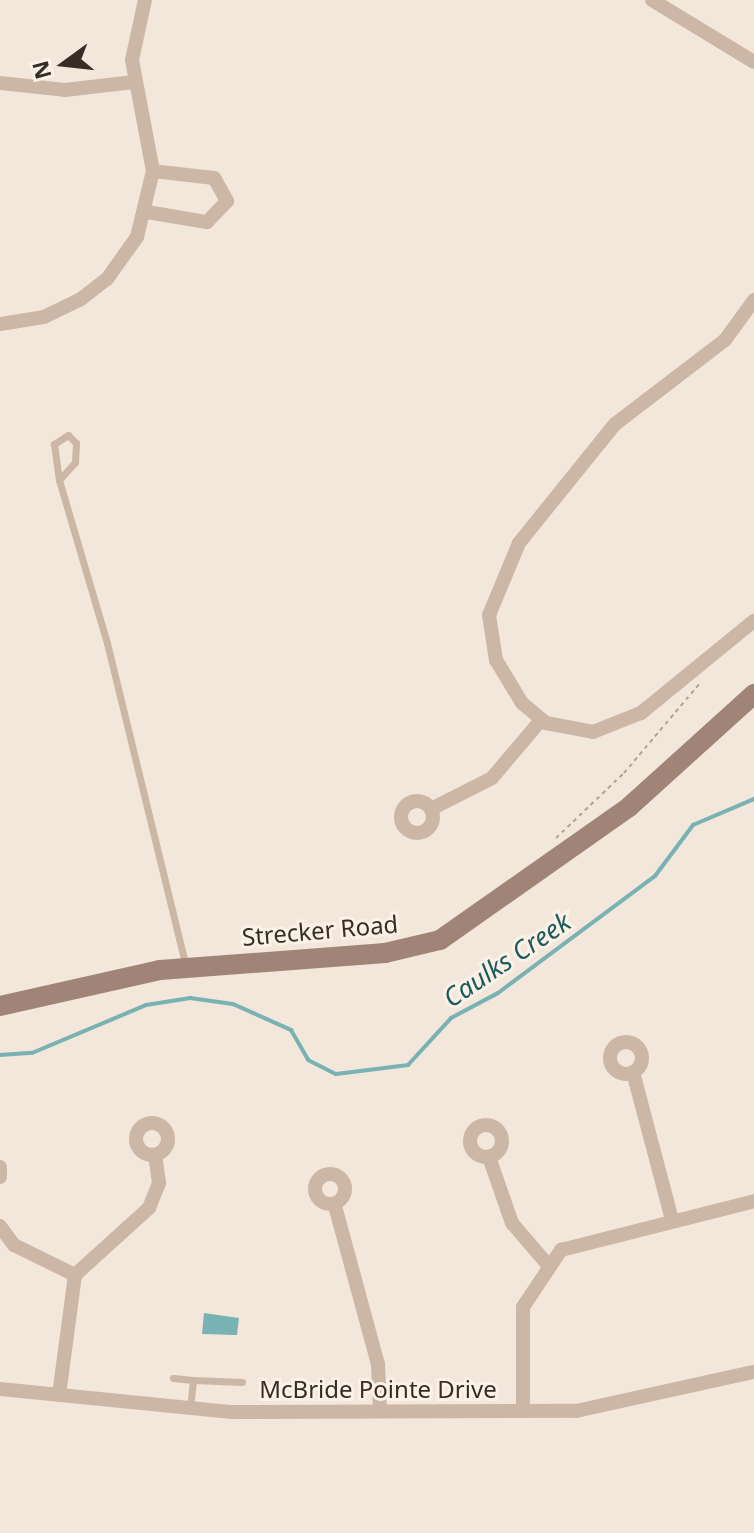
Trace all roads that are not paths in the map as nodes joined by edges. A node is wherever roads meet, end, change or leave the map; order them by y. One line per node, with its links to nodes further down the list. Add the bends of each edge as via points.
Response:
1 (145, 0): 4 (street, via 134,39)
2 (652, 0): 3 (street)
3 (754, 62)
4 (134, 82): 5 (street, via 65,90); 6 (street)
5 (0, 83)
6 (153, 171): 7 (street); 7 (street, via 214,178 227,201 207,222)
7 (147, 212): 9 (street, via 121,263 95,290 44,317)
8 (754, 300): 13 (street, via 725,340 615,424 503,568 492,595 490,638 507,684)
9 (0, 324)
10 (59, 480): 10 (lane, via 54,444 68,435 76,443 75,462); 15 (lane, via 107,643)
11 (754, 621): 13 (street, via 621,725 593,732)
12 (754, 694): 15 (street, Strecker Road, via 607,824 440,940 385,953)
13 (541, 720): 14 (street, via 492,778)
14 (431, 809)
15 (186, 967): 16 (street, Strecker Road)
16 (0, 1006)
17 (633, 1072): 24 (street)
18 (155, 1155): 27 (street, via 159,1183 149,1208)
19 (489, 1157): 26 (street, via 512,1223)
20 (0, 1167): 21 (street)
21 (0, 1177)
22 (754, 1201): 24 (street)
23 (335, 1206): 36 (street, via 378,1364)
24 (672, 1220): 26 (street, via 585,1241)
25 (0, 1226): 27 (street, via 14,1245)
26 (547, 1264): 35 (street, via 523,1307)
27 (75, 1275): 33 (street)
28 (754, 1372): 35 (street, McBride Pointe Drive, via 576,1411)
29 (173, 1378): 30 (lane)
30 (193, 1380): 31 (lane); 34 (lane)
31 (242, 1382)
32 (0, 1389): 33 (street, McBride Pointe Drive)
33 (59, 1395): 34 (street, McBride Pointe Drive)
34 (190, 1409): 36 (street, McBride Pointe Drive)
35 (523, 1410): 36 (street, McBride Pointe Drive)
36 (380, 1411)

